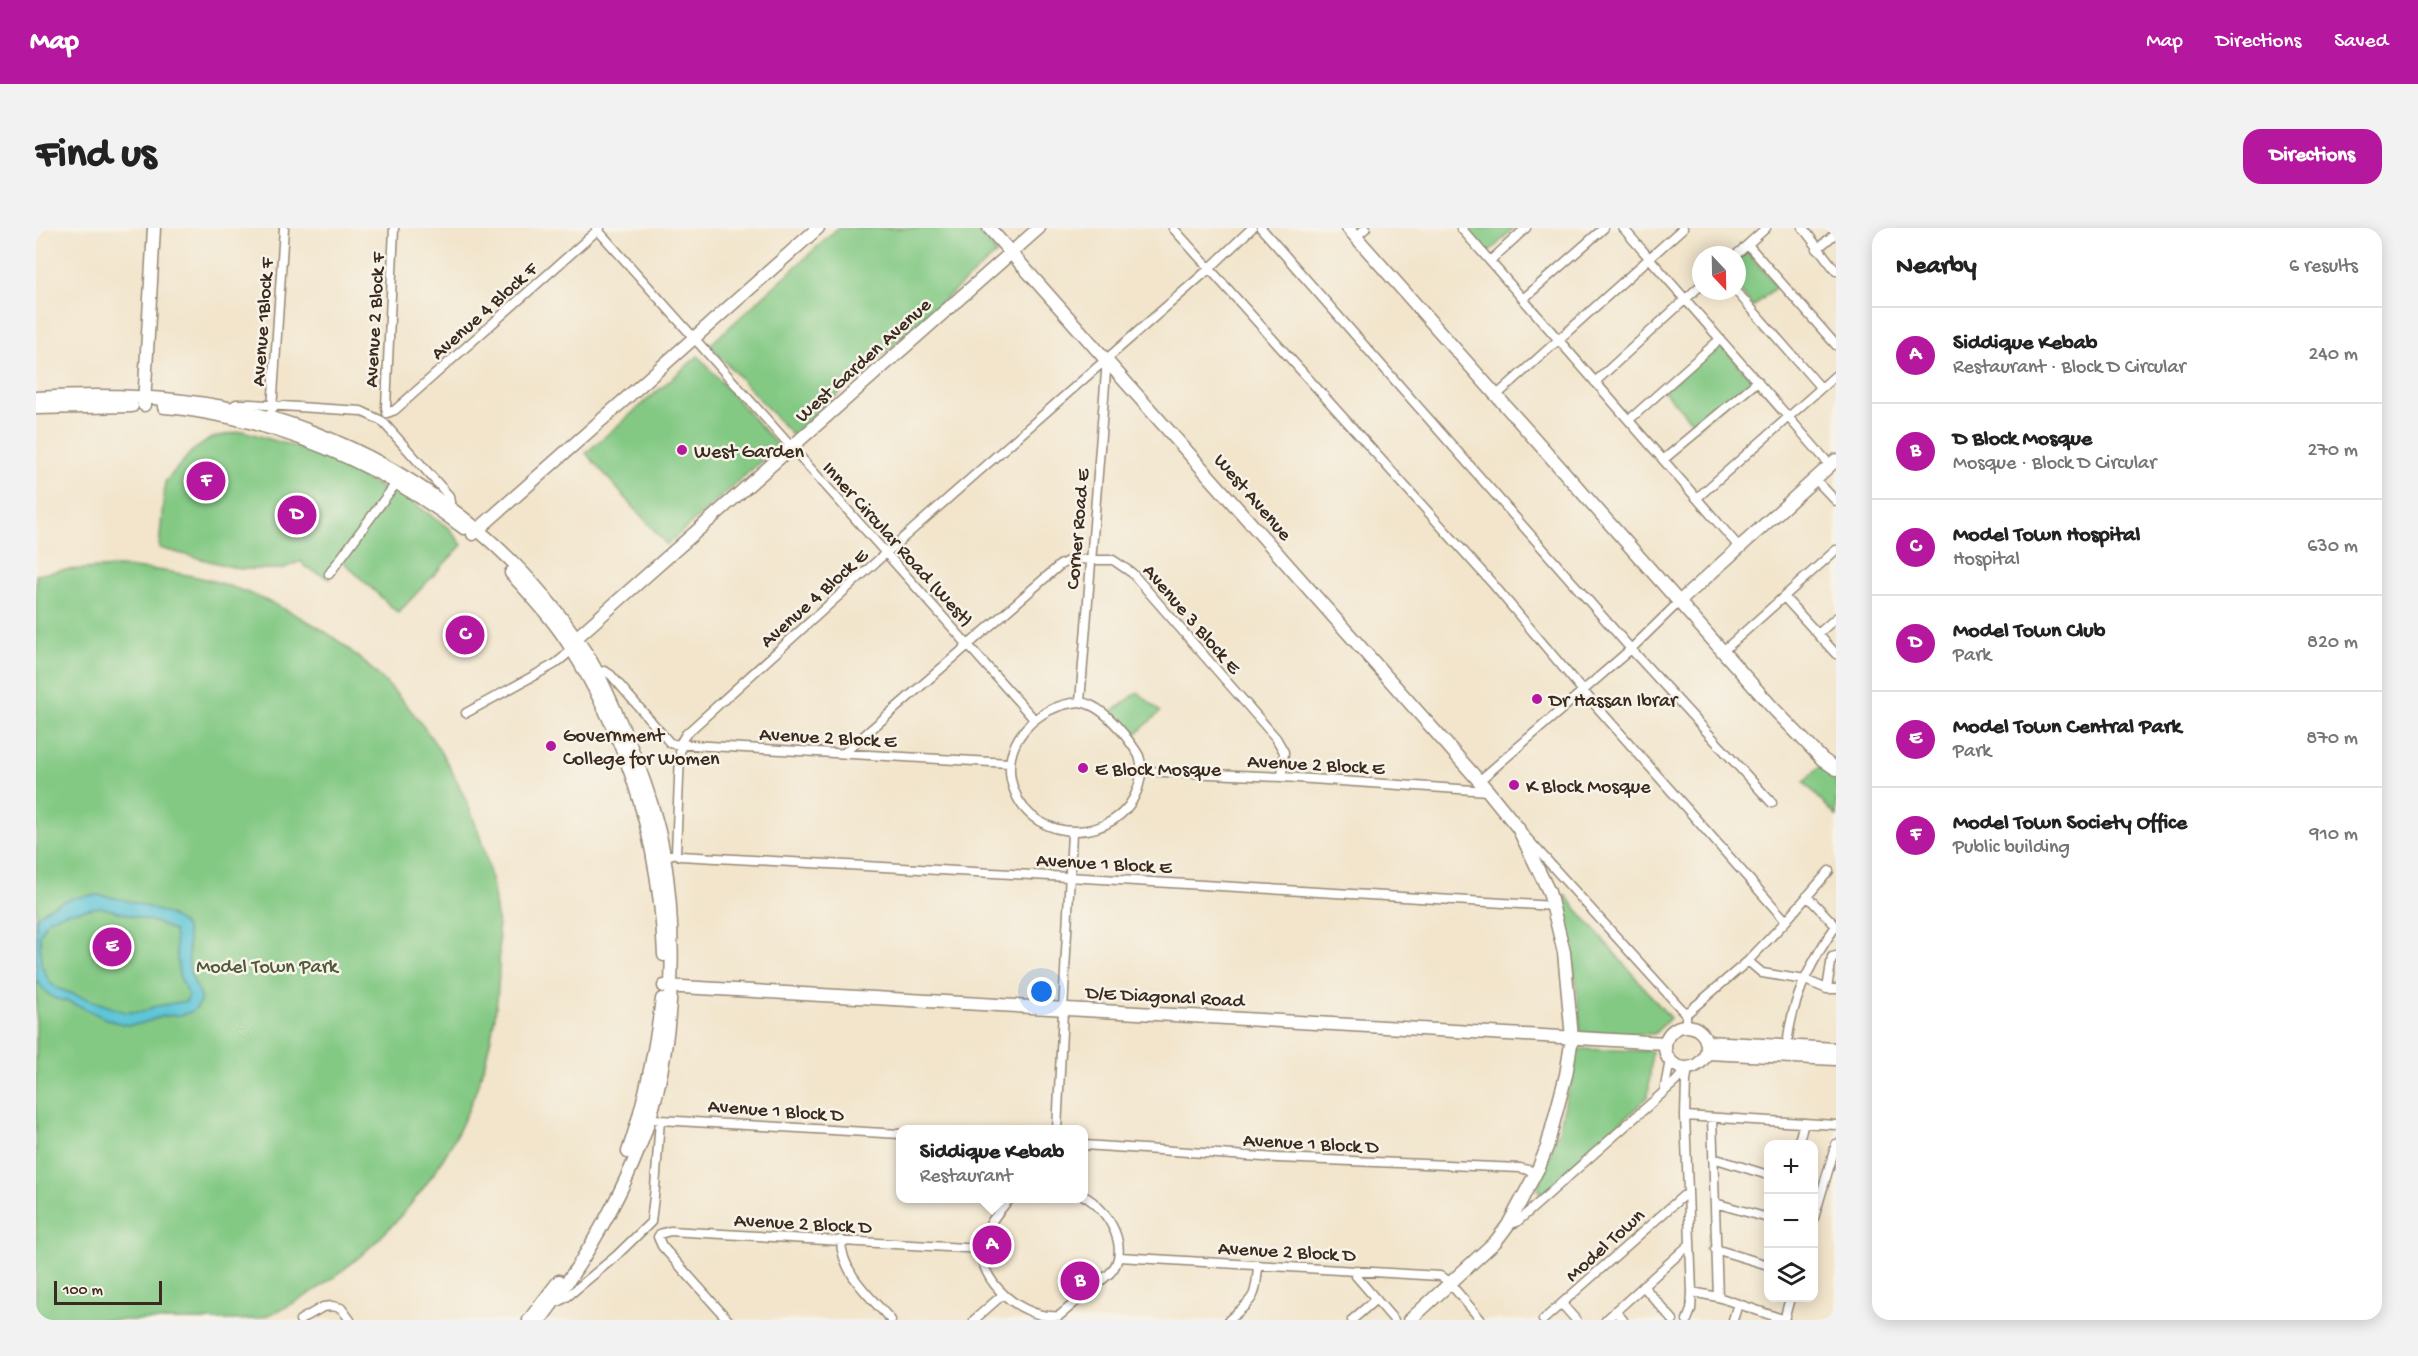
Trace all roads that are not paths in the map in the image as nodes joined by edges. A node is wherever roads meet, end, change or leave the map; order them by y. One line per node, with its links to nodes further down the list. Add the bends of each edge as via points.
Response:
1 (154, 228): 43 (street)
2 (284, 228): 46 (street, Avenue 1Block F)
3 (394, 228): 47 (street, Avenue 2 Block F)
4 (818, 228): 32 (street)
5 (989, 228): 23 (street, West Avenue)
6 (1039, 228): 23 (street, West Garden Avenue)
7 (1173, 228): 26 (street)
8 (1252, 228): 26 (street, Avenue 4 Block E)
9 (1261, 228): 70 (street)
10 (1366, 228): 19 (street)
11 (1461, 228): 25 (street)
12 (1526, 228): 25 (street)
13 (1604, 228): 29 (street)
14 (1623, 228): 24 (street)
15 (1683, 228): 24 (street)
16 (1766, 228): 21 (street)
17 (1803, 228): 22 (street)
18 (598, 229): 32 (street, Inner Circular Road (West)); 47 (street, Avenue 4 Block F)
19 (1352, 233): 41 (street)
20 (1836, 233): 22 (street)
21 (1748, 245): 35 (street)
22 (1817, 249): 27 (street)
23 (1011, 253): 36 (street, West Avenue); 50 (street, West Garden Avenue)
24 (1649, 259): 30 (street); 34 (street)
25 (1490, 261): 29 (street)
26 (1209, 269): 36 (street, Avenue 4 Block E); 74 (street, via 1492,583)
27 (1836, 271)
28 (1692, 293): 30 (street)
29 (1523, 299): 34 (street)
30 (1685, 299): 33 (street); 39 (street)
31 (1744, 300): 40 (street)
32 (694, 338): 50 (street, Inner Circular Road (West)); 58 (street)
33 (1719, 340): 38 (street); 49 (street)
34 (1559, 341): 39 (street); 41 (street)
35 (1836, 345)
36 (1107, 359): 61 (street, Avenue 4 Block E); 62 (street, Corner Road E); 84 (street, West Avenue)
37 (1836, 375): 40 (street)
38 (1758, 381): 48 (street); 51 (street)
39 (1595, 382): 49 (street)
40 (1821, 388): 48 (street)
41 (1497, 395): 65 (street)
42 (36, 398): 43 (street)
43 (145, 402): 44 (street); 45 (street)
44 (36, 408)
45 (229, 412): 46 (street); 54 (street, via 304,439)
46 (272, 412): 47 (street, via 361,411); 57 (street, via 381,463)
47 (385, 417): 57 (street, via 449,496)
48 (1788, 417): 52 (street); 55 (street)
49 (1629, 420): 51 (street)
50 (792, 448): 61 (street, Inner Circular Road (West)); 68 (street, West Garden Avenue)
51 (1663, 460): 55 (street)
52 (1833, 463): 53 (street)
53 (1815, 478): 56 (street); 59 (street)
54 (397, 482): 58 (street); 63 (street)
55 (1697, 498): 59 (street)
56 (1836, 501)
57 (447, 504): 58 (street)
58 (475, 532): 68 (street, via 508,558)
59 (1740, 548): 65 (street)
60 (1836, 550): 64 (street)
61 (887, 552): 69 (street, Inner Circular Road (West)); 78 (street, Avenue 4 Block E, via 686,734)
62 (1090, 561): 69 (street, Avenue 3 Block E, via 1065,561); 75 (street, Corner Road E); 83 (street, Avenue 3 Block E, via 1113,560 1132,573 1276,738 1284,752)
63 (329, 574)
64 (1784, 597): 67 (street); 71 (street)
65 (1679, 602): 70 (street); 71 (street)
66 (1836, 618): 67 (street)
67 (1818, 634): 72 (street)
68 (573, 643): 73 (street); 76 (street, via 555,664); 89 (street, via 626,758)
69 (967, 645): 77 (street, Inner Circular Road (West)); 79 (street, Avenue 3 Block E)
70 (1631, 649): 74 (street); 86 (street)
71 (1723, 651): 81 (street, via 1772,707)
72 (1836, 654)
73 (597, 673): 78 (street, via 605,671 611,675 670,743); 89 (street, via 640,772)
74 (1582, 690): 84 (street); 94 (street)
75 (1080, 702): 77 (street, via 1060,705); 82 (street, via 1095,706 1117,726 1139,756)
76 (466, 713)
77 (1033, 718): 80 (street)
78 (681, 745): 79 (street, Avenue 2 Block E); 89 (street)
79 (844, 753): 80 (street, Avenue 2 Block E)
80 (1009, 763): 88 (street, via 1012,786 1025,809 1045,825)
81 (1836, 769)
82 (1141, 771): 83 (street, Avenue 2 Block E); 88 (street, via 1130,804 1117,817 1099,828)
83 (1282, 777): 85 (street, Avenue 2 Block E)
84 (1479, 781): 85 (street, West Avenue)
85 (1488, 791): 87 (street, West Avenue)
86 (1772, 803)
87 (1518, 828): 93 (street, West Avenue); 101 (street)
88 (1072, 833): 91 (street)
89 (665, 856): 91 (street, Avenue 1 Block E); 98 (street)
90 (1829, 871): 92 (street)
91 (1068, 877): 93 (street, Avenue 1 Block E); 100 (street)
92 (1807, 896): 94 (street); 97 (street, via 1836,926 1819,949)
93 (1554, 906): 102 (street, West Avenue, via 1565,961)
94 (1786, 921): 96 (street)
95 (1836, 956): 99 (street, via 1832,957)
96 (1748, 961): 97 (street, via 1762,973); 101 (street)
97 (1805, 980): 99 (street); 104 (street, via 1795,1001)
98 (667, 986): 100 (street, D/E Diagonal Road); 112 (street, via 653,1064)
99 (1832, 989)
100 (1062, 1008): 102 (street, D/E Diagonal Road); 115 (street)
101 (1686, 1020): 103 (street); 105 (street, via 1702,1032)
102 (1572, 1038): 103 (street, D/E Diagonal Road); 122 (street, West Avenue, via 1556,1120)
103 (1665, 1043): 108 (street)
104 (1787, 1046): 105 (street); 106 (street)
105 (1707, 1047): 107 (street); 109 (street, via 1700,1063)
106 (1836, 1049)
107 (1836, 1059)
108 (1670, 1060): 109 (street); 110 (street)
109 (1688, 1068): 110 (street); 111 (street)
110 (1664, 1092): 131 (street, via 1514,1224)
111 (1685, 1116): 113 (street); 125 (street)
112 (650, 1117): 117 (street, Avenue 1 Block D); 130 (street, via 653,1212); 147 (street, via 596,1238); 152 (street, via 589,1234)
113 (1712, 1118): 114 (street); 121 (street)
114 (1804, 1124): 116 (street); 118 (street)
115 (1057, 1125)
116 (1836, 1125)
117 (896, 1134)
118 (1799, 1140)
119 (1836, 1144): 124 (street)
120 (1088, 1145): 122 (street, Avenue 1 Block D, via 1520,1168)
121 (1713, 1158): 123 (street); 128 (street)
122 (1536, 1172): 131 (street, West Avenue)
123 (1764, 1174)
124 (1818, 1189)
125 (1688, 1195): 134 (street); 149 (street, Model Town)
126 (1088, 1200): 137 (street, via 1107,1216 1116,1236)
127 (1007, 1203): 135 (street, via 989,1227)
128 (1715, 1203): 129 (street); 136 (street)
129 (1764, 1217)
130 (649, 1225): 132 (street); 147 (street, via 568,1296)
131 (1508, 1225): 141 (street, West Avenue)
132 (660, 1234): 133 (street, Avenue 2 Block D, via 670,1231); 155 (street, via 662,1246)
133 (841, 1240): 135 (street, Avenue 2 Block D); 156 (street, via 845,1265)
134 (1690, 1244): 142 (street); 143 (street)
135 (982, 1249): 144 (street, via 988,1277)
136 (1715, 1249): 139 (street); 145 (street)
137 (1119, 1257): 138 (street, Avenue 2 Block D); 158 (street, via 1109,1274 1059,1316)
138 (1258, 1264): 140 (street, Avenue 2 Block D); 159 (street, via 1253,1298)
139 (1764, 1264)
140 (1356, 1270): 141 (street, Avenue 2 Block D, via 1440,1276); 146 (street, via 1356,1276)
141 (1450, 1284): 162 (street, West Avenue); 163 (street)
142 (1643, 1286): 151 (street); 168 (street)
143 (1692, 1292): 145 (street); 169 (street)
144 (1000, 1297): 157 (street); 158 (street, via 1030,1316)
145 (1718, 1297): 150 (street)
146 (1376, 1299): 160 (street); 161 (street)
147 (555, 1300): 152 (street)
148 (1789, 1302): 171 (street)
149 (1562, 1304): 164 (street, Model Town); 165 (street)
150 (1738, 1304): 170 (street); 171 (street)
151 (1615, 1311): 166 (street); 167 (street)
152 (534, 1319)
153 (300, 1320): 154 (street, via 328,1306 341,1308)
154 (350, 1320)
155 (728, 1320)
156 (891, 1320)
157 (974, 1320)
158 (1046, 1320)
159 (1229, 1320)
160 (1352, 1320)
161 (1394, 1320)
162 (1410, 1320)
163 (1481, 1320)
164 (1543, 1320)
165 (1576, 1320)
166 (1606, 1320)
167 (1623, 1320)
168 (1673, 1320)
169 (1687, 1320)
170 (1733, 1320)
171 (1784, 1320)

